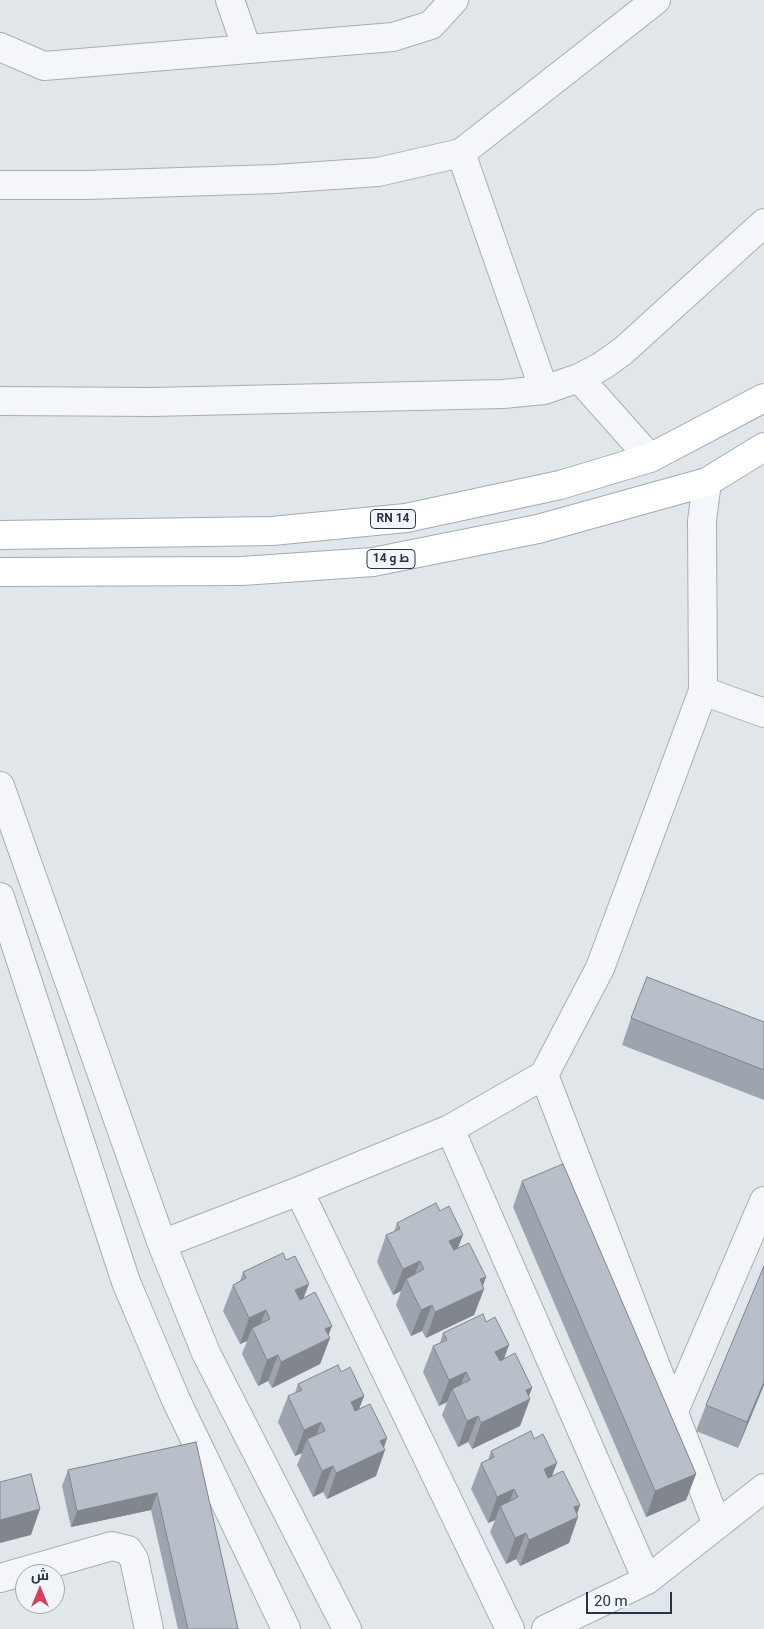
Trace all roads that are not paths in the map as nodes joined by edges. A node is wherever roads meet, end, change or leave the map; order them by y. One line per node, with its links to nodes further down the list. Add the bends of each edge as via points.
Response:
1 (230, 0): 5 (street)
2 (454, 0): 5 (street, via 431,25 393,37)
3 (656, 0): 6 (street)
4 (0, 47): 5 (street, via 44,66)
5 (247, 49)
6 (461, 152): 7 (street, via 378,172 275,179); 10 (street)
7 (0, 185)
8 (764, 223): 9 (street, via 622,351)
9 (578, 378): 10 (street); 14 (street)
10 (544, 390): 12 (street, via 503,394 152,402)
11 (764, 398): 14 (main road, RN 14)
12 (0, 401)
13 (764, 447): 15 (main road, ط و 14)
14 (650, 458): 16 (main road, RN 14, via 560,485 406,518 272,531)
15 (707, 482): 17 (main road, ط و 14, via 538,529 373,562 242,571); 18 (street, via 702,521)
16 (0, 535)
17 (0, 572)
18 (703, 691): 19 (street); 22 (street, via 600,968)
19 (764, 713)
20 (0, 786): 26 (street)
21 (0, 897): 33 (street, via 126,1282 176,1400)
22 (544, 1075): 23 (street); 27 (street)
23 (450, 1129): 24 (street); 31 (street)
24 (299, 1191): 26 (street); 35 (street)
25 (764, 1201): 27 (street)
26 (162, 1244): 34 (street, via 206,1353)
27 (674, 1411): 29 (street)
28 (764, 1488): 29 (street)
29 (717, 1525): 31 (street)
30 (0, 1578): 32 (street, via 112,1546 128,1550 134,1559)
31 (646, 1580): 36 (street)
32 (149, 1629)
33 (286, 1629)
34 (347, 1629)
35 (510, 1629)
36 (546, 1629)

